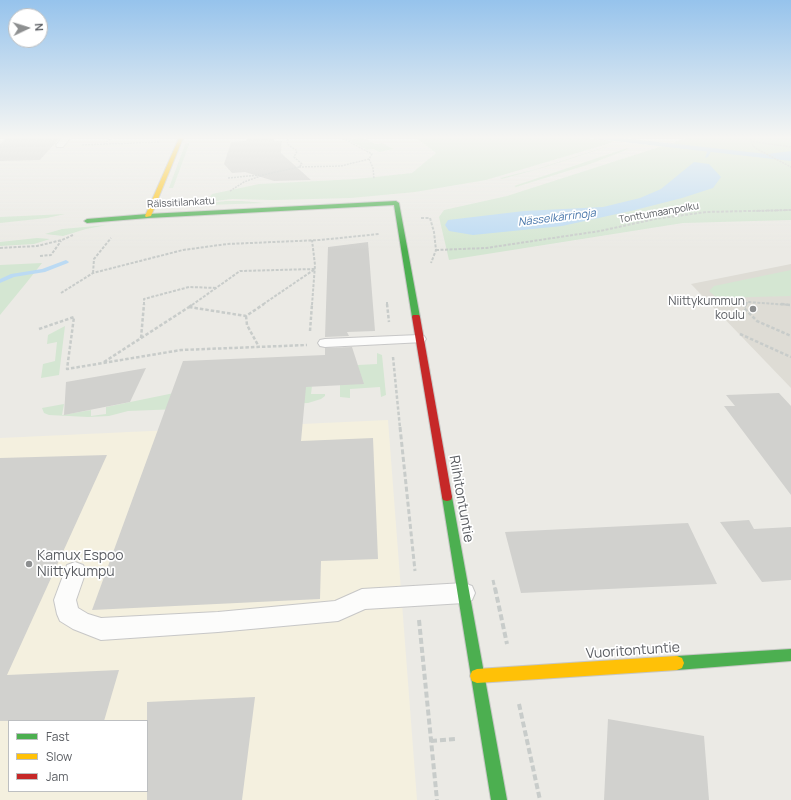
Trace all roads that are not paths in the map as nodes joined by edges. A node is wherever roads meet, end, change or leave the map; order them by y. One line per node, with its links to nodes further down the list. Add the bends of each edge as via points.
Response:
1 (165, 175): 3 (street)
2 (396, 203): 3 (street, Rälssitilankatu); 5 (street, Riihitontuntie)
3 (148, 216): 4 (street, Rälssitilankatu)
4 (87, 221)
5 (420, 340): 6 (lane); 8 (street, Riihitontuntie)
6 (325, 343)
7 (75, 571): 8 (lane, via 65,600 68,614 80,622 101,629 338,611 362,599)
8 (464, 593): 10 (street, Riihitontuntie)
9 (791, 655): 10 (street, Vuoritontuntie)
10 (477, 676): 11 (street, Riihitontuntie)
11 (499, 800)

